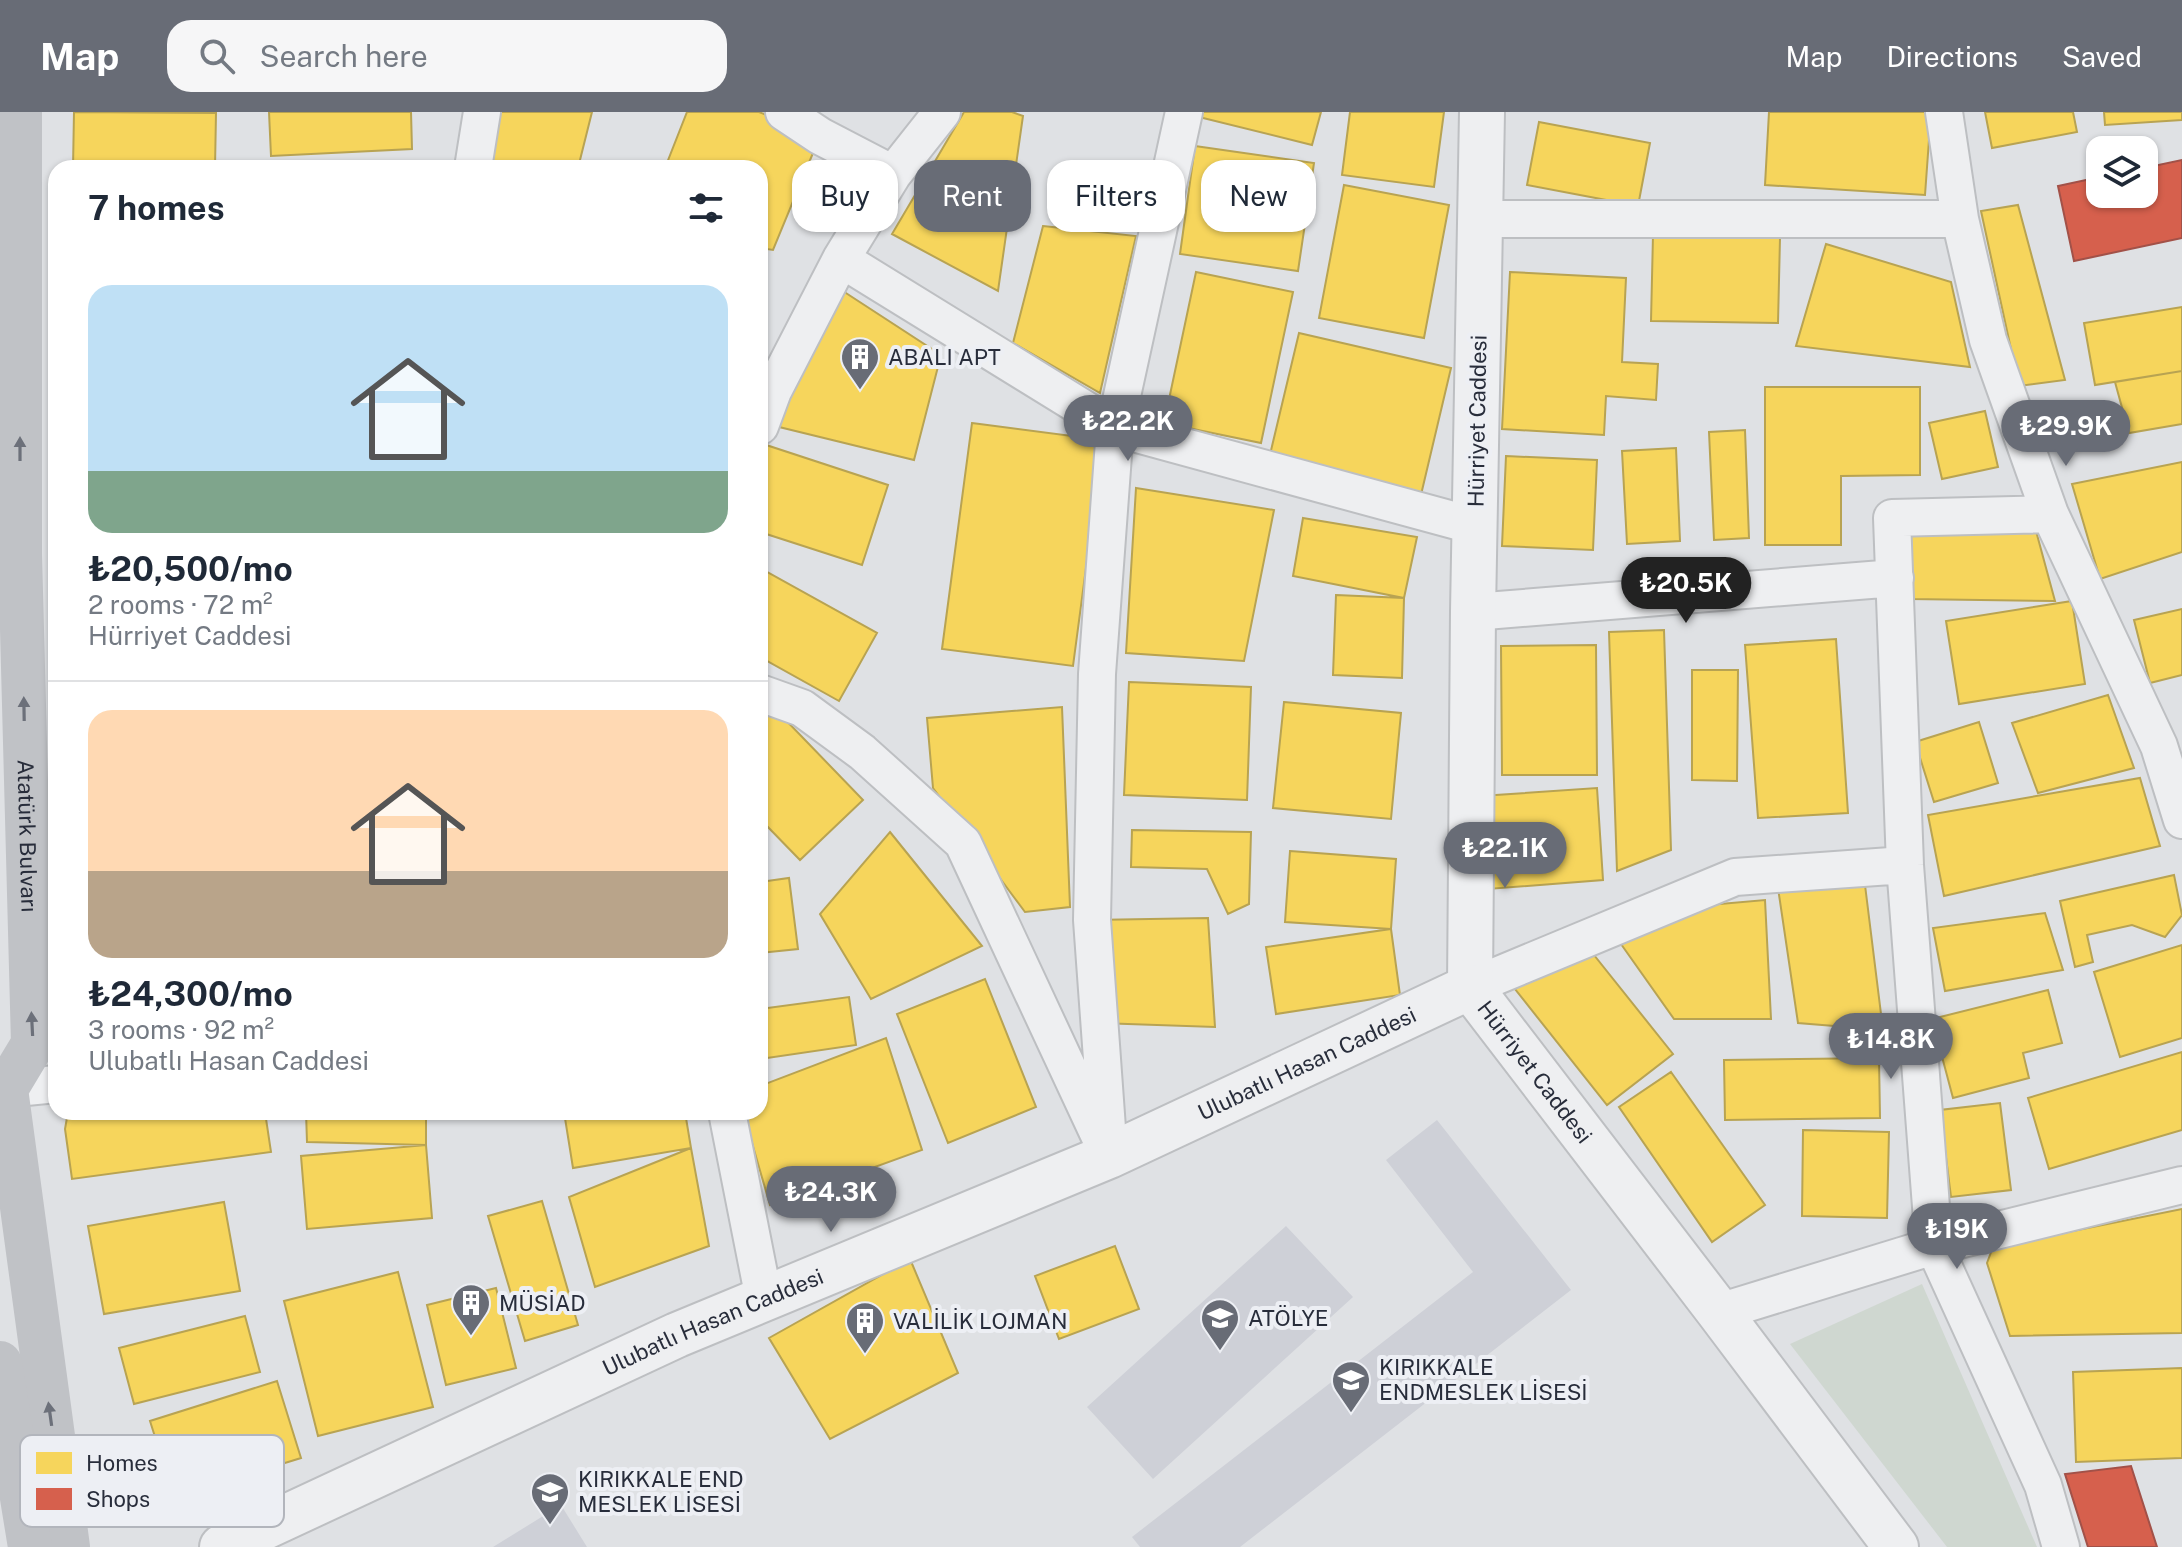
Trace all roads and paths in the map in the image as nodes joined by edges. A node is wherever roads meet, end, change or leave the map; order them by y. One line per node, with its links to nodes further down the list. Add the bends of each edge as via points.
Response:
1 (20, 112): 26 (main road, Atatürk Bulvarı, one-way to 1, via 33,1044 20,554)
2 (482, 112): 8 (street)
3 (784, 112): 9 (street)
4 (942, 112): 10 (street)
5 (1184, 112): 16 (street)
6 (1482, 112): 11 (street, Hürriyet Caddesi)
7 (1944, 112): 12 (street)
8 (474, 160)
9 (866, 160)
10 (898, 168)
11 (1480, 219): 12 (street); 18 (street, Hürriyet Caddesi)
12 (1960, 219): 17 (street, via 1988,340)
13 (858, 232): 14 (street)
14 (841, 259): 15 (street); 16 (street)
15 (768, 388)
16 (1115, 428): 18 (street); 28 (street, via 1097,674 1092,920)
17 (2050, 514): 19 (street, via 1892,518); 22 (street, via 2159,746)
18 (1475, 526): 20 (street, Hürriyet Caddesi)
19 (1895, 578): 20 (street); 23 (street)
20 (1473, 612): 24 (street, Hürriyet Caddesi)
21 (768, 696): 28 (street, via 802,708 862,752 963,843)
22 (2182, 820)
23 (1905, 865): 24 (street, via 1735,877); 30 (street)
24 (1470, 987): 28 (street, Ulubatlı Hasan Caddesi); 32 (street, Hürriyet Caddesi)
25 (48, 1085): 26 (street)
26 (6, 1089): 34 (main road, one-way to 26)
27 (729, 1120): 31 (street)
28 (1109, 1156): 31 (street, Ulubatlı Hasan Caddesi)
29 (2182, 1185): 30 (street)
30 (1934, 1246): 32 (street); 44 (street, via 2043,1485)
31 (764, 1299): 36 (street, Ulubatlı Hasan Caddesi)
32 (1719, 1312): 43 (street, Hürriyet Caddesi)
33 (0, 1363): 35 (main road)
34 (53, 1435)
35 (20, 1486)
36 (284, 1518)
37 (27, 1527): 40 (main road)
38 (65, 1527): 41 (main road, one-way to 38)
39 (265, 1527): 42 (street, Ulubatlı Hasan Caddesi)
40 (30, 1547)
41 (68, 1547)
42 (222, 1547)
43 (1896, 1547)
44 (2061, 1547)

